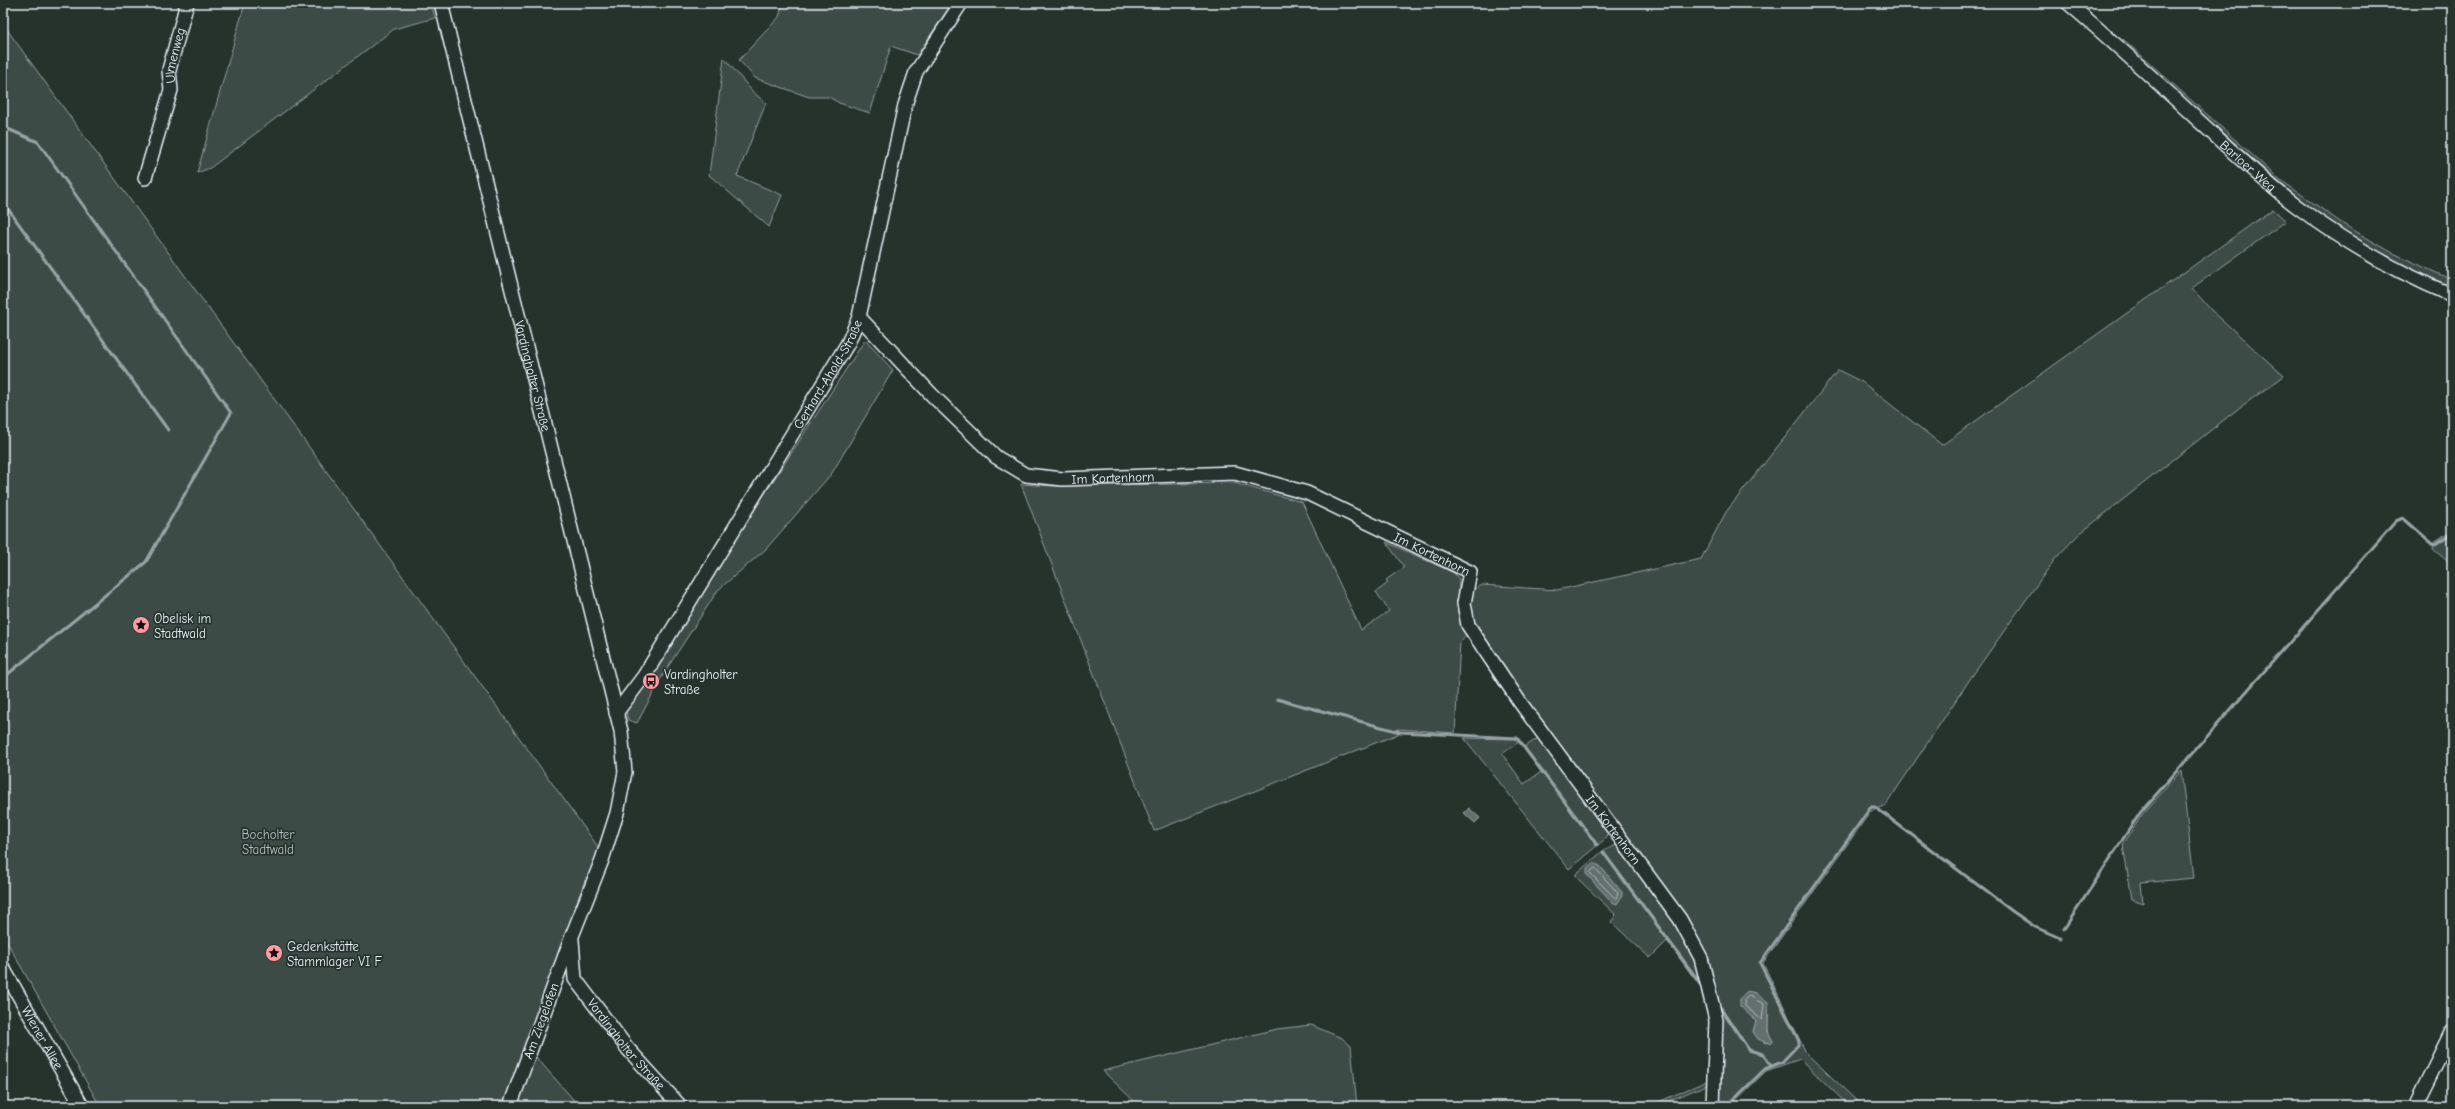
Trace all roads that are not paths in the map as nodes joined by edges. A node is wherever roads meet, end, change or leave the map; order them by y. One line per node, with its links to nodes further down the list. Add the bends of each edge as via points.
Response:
1 (188, 3): 5 (street, Ulmenweg, via 169,70 171,90)
2 (441, 3): 8 (street, Vardingholter Straße)
3 (961, 3): 7 (street, Gerhard-Ahold-Straße, via 916,72 905,105)
4 (2068, 3): 6 (street, Barloer Weg, via 2293,204 2365,252)
5 (145, 178)
6 (2452, 295)
7 (859, 317): 8 (street, Gerhard-Ahold-Straße, via 848,343 648,669); 17 (street, Im Kortenhorn, via 996,458 1026,474 1063,479 1235,473 1307,493 1470,572 1464,603 1468,625 1519,701 1680,919 1701,958 1716,1020)
8 (616, 713): 9 (street, Vardingholter Straße, via 625,762 617,813 602,860)
9 (572, 936): 11 (street, Am Ziegelofen); 12 (street, Vardingholter Straße)
10 (3, 968): 14 (street, Wiener Allee)
11 (557, 977): 12 (street, via 567,974); 15 (street, Am Ziegelofen)
12 (575, 979): 16 (street, Vardingholter Straße, via 628,1049)
13 (2452, 1031): 18 (street)
14 (82, 1106)
15 (510, 1106)
16 (680, 1106)
17 (1713, 1106)
18 (2415, 1106)

